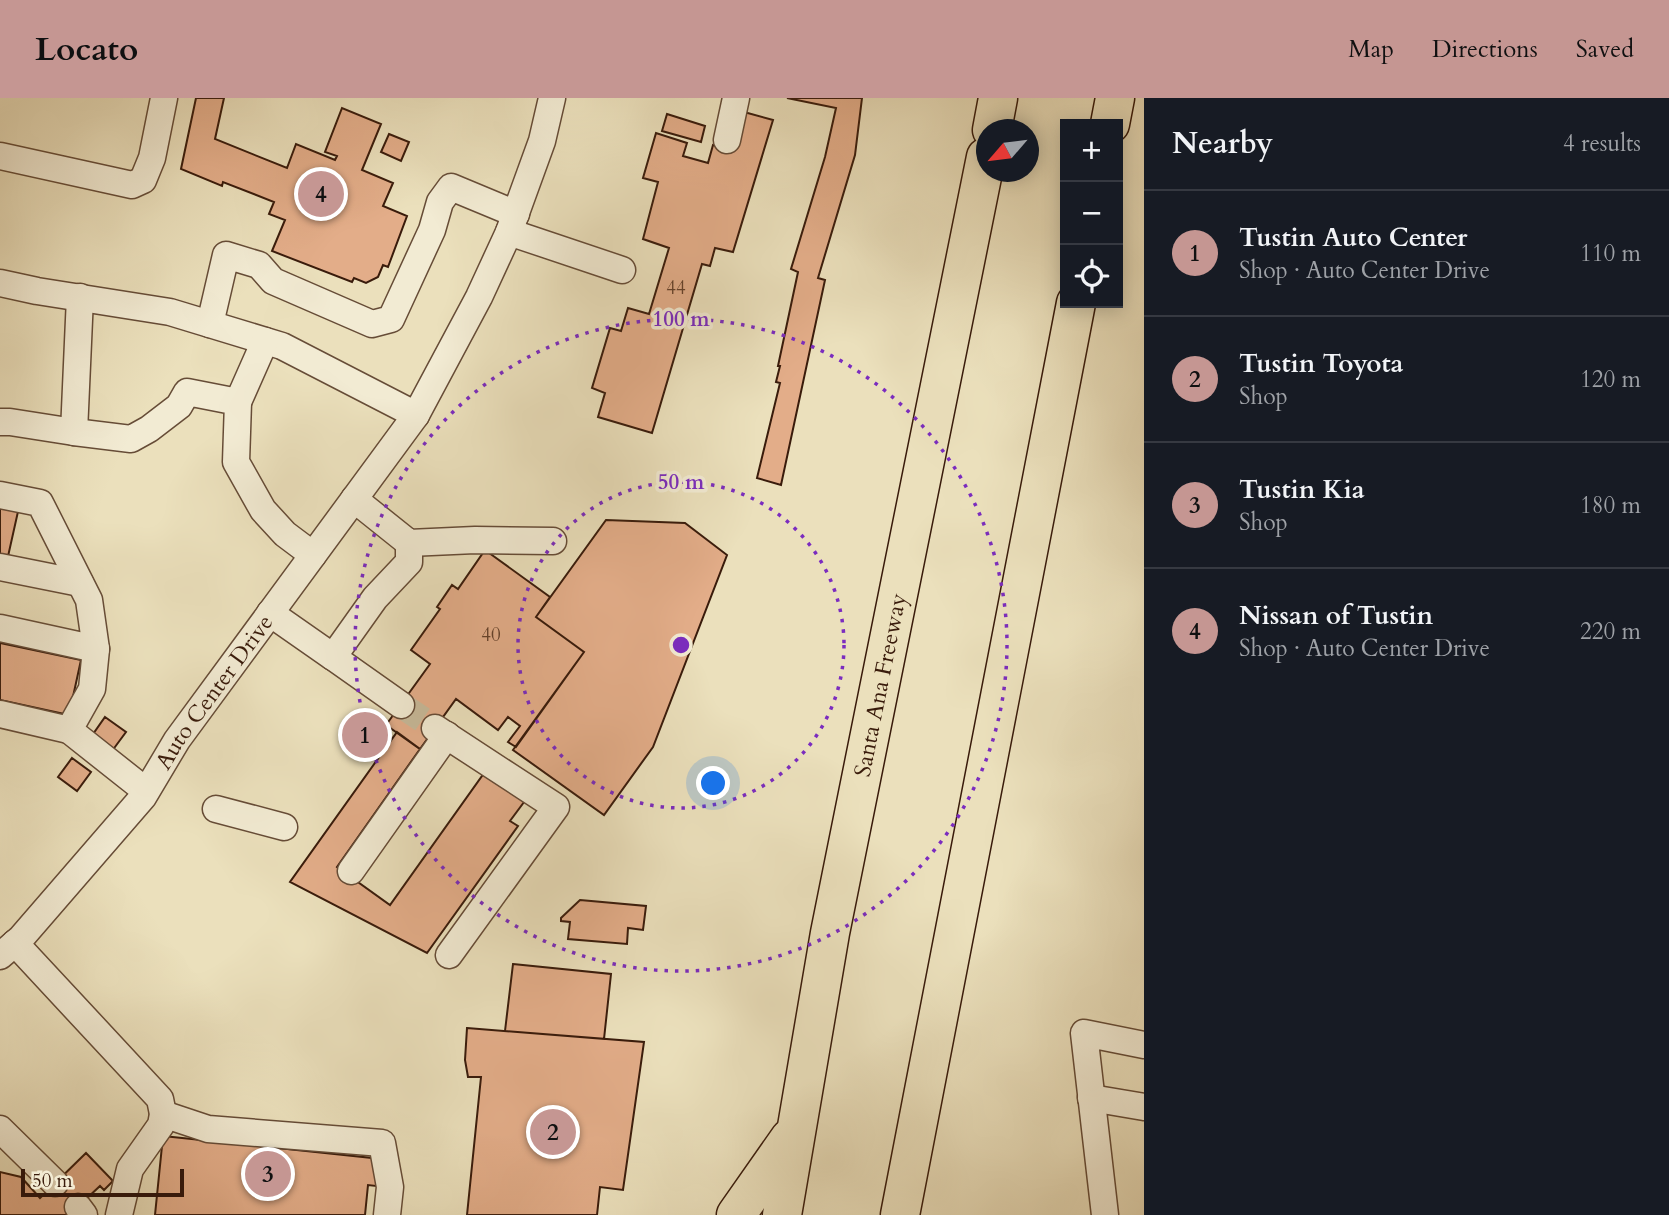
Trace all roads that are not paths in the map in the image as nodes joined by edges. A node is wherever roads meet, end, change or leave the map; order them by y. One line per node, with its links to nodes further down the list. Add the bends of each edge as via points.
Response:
1 (164, 98): 9 (street, via 144,180 132,185)
2 (552, 98): 11 (street, Auto Center Drive, via 542,141)
3 (736, 98): 8 (street)
4 (998, 98): 6 (highway)
5 (1115, 98): 7 (highway)
6 (994, 119)
7 (1111, 119)
8 (727, 140)
9 (0, 156)
10 (981, 182): 46 (highway, Santa Ana Freeway, via 830,933)
11 (512, 223): 12 (street); 16 (street, via 451,187 440,202 391,319 372,324 274,281 259,265 226,255); 19 (street, Auto Center Drive, via 479,297)
12 (622, 270)
13 (0, 283): 14 (street)
14 (80, 297): 16 (street, via 170,312); 21 (street)
15 (1075, 308): 53 (highway)
16 (210, 324): 17 (street)
17 (265, 341): 18 (street); 19 (street)
18 (238, 402): 21 (street, via 187,392 179,406 131,439); 26 (street, via 236,462 264,510)
19 (416, 415): 23 (street, Auto Center Drive)
20 (0, 422): 21 (street)
21 (74, 432)
22 (0, 495): 28 (street, via 40,503)
23 (354, 499): 25 (street); 26 (street, Auto Center Drive)
24 (553, 541): 25 (street)
25 (409, 543): 32 (street, via 409,562 375,598)
26 (313, 555): 29 (street, Auto Center Drive)
27 (0, 567): 28 (street)
28 (80, 583): 31 (street, via 89,600)
29 (270, 612): 32 (street); 36 (street, Auto Center Drive, via 177,740)
30 (0, 628): 31 (street)
31 (96, 649): 35 (street, via 92,689)
32 (333, 657): 33 (street)
33 (392, 699)
34 (0, 714): 35 (street)
35 (69, 730): 36 (street)
36 (146, 791): 40 (street, Auto Center Drive)
37 (216, 809): 38 (street)
38 (284, 827)
39 (351, 871): 41 (street, via 441,732 556,807)
40 (8, 949): 45 (street, via 160,1099)
41 (449, 955)
42 (1144, 1045): 43 (street, via 1084,1033)
43 (1091, 1098): 44 (street); 54 (street)
44 (1144, 1107)
45 (163, 1114): 49 (street, via 161,1125 130,1169); 50 (street, via 208,1129 382,1143 390,1187)
46 (797, 1128): 51 (highway); 52 (highway, Santa Ana Freeway)
47 (0, 1129): 48 (street)
48 (55, 1183)
49 (119, 1215)
50 (387, 1215)
51 (736, 1215)
52 (782, 1215)
53 (900, 1215)
54 (1105, 1215)

